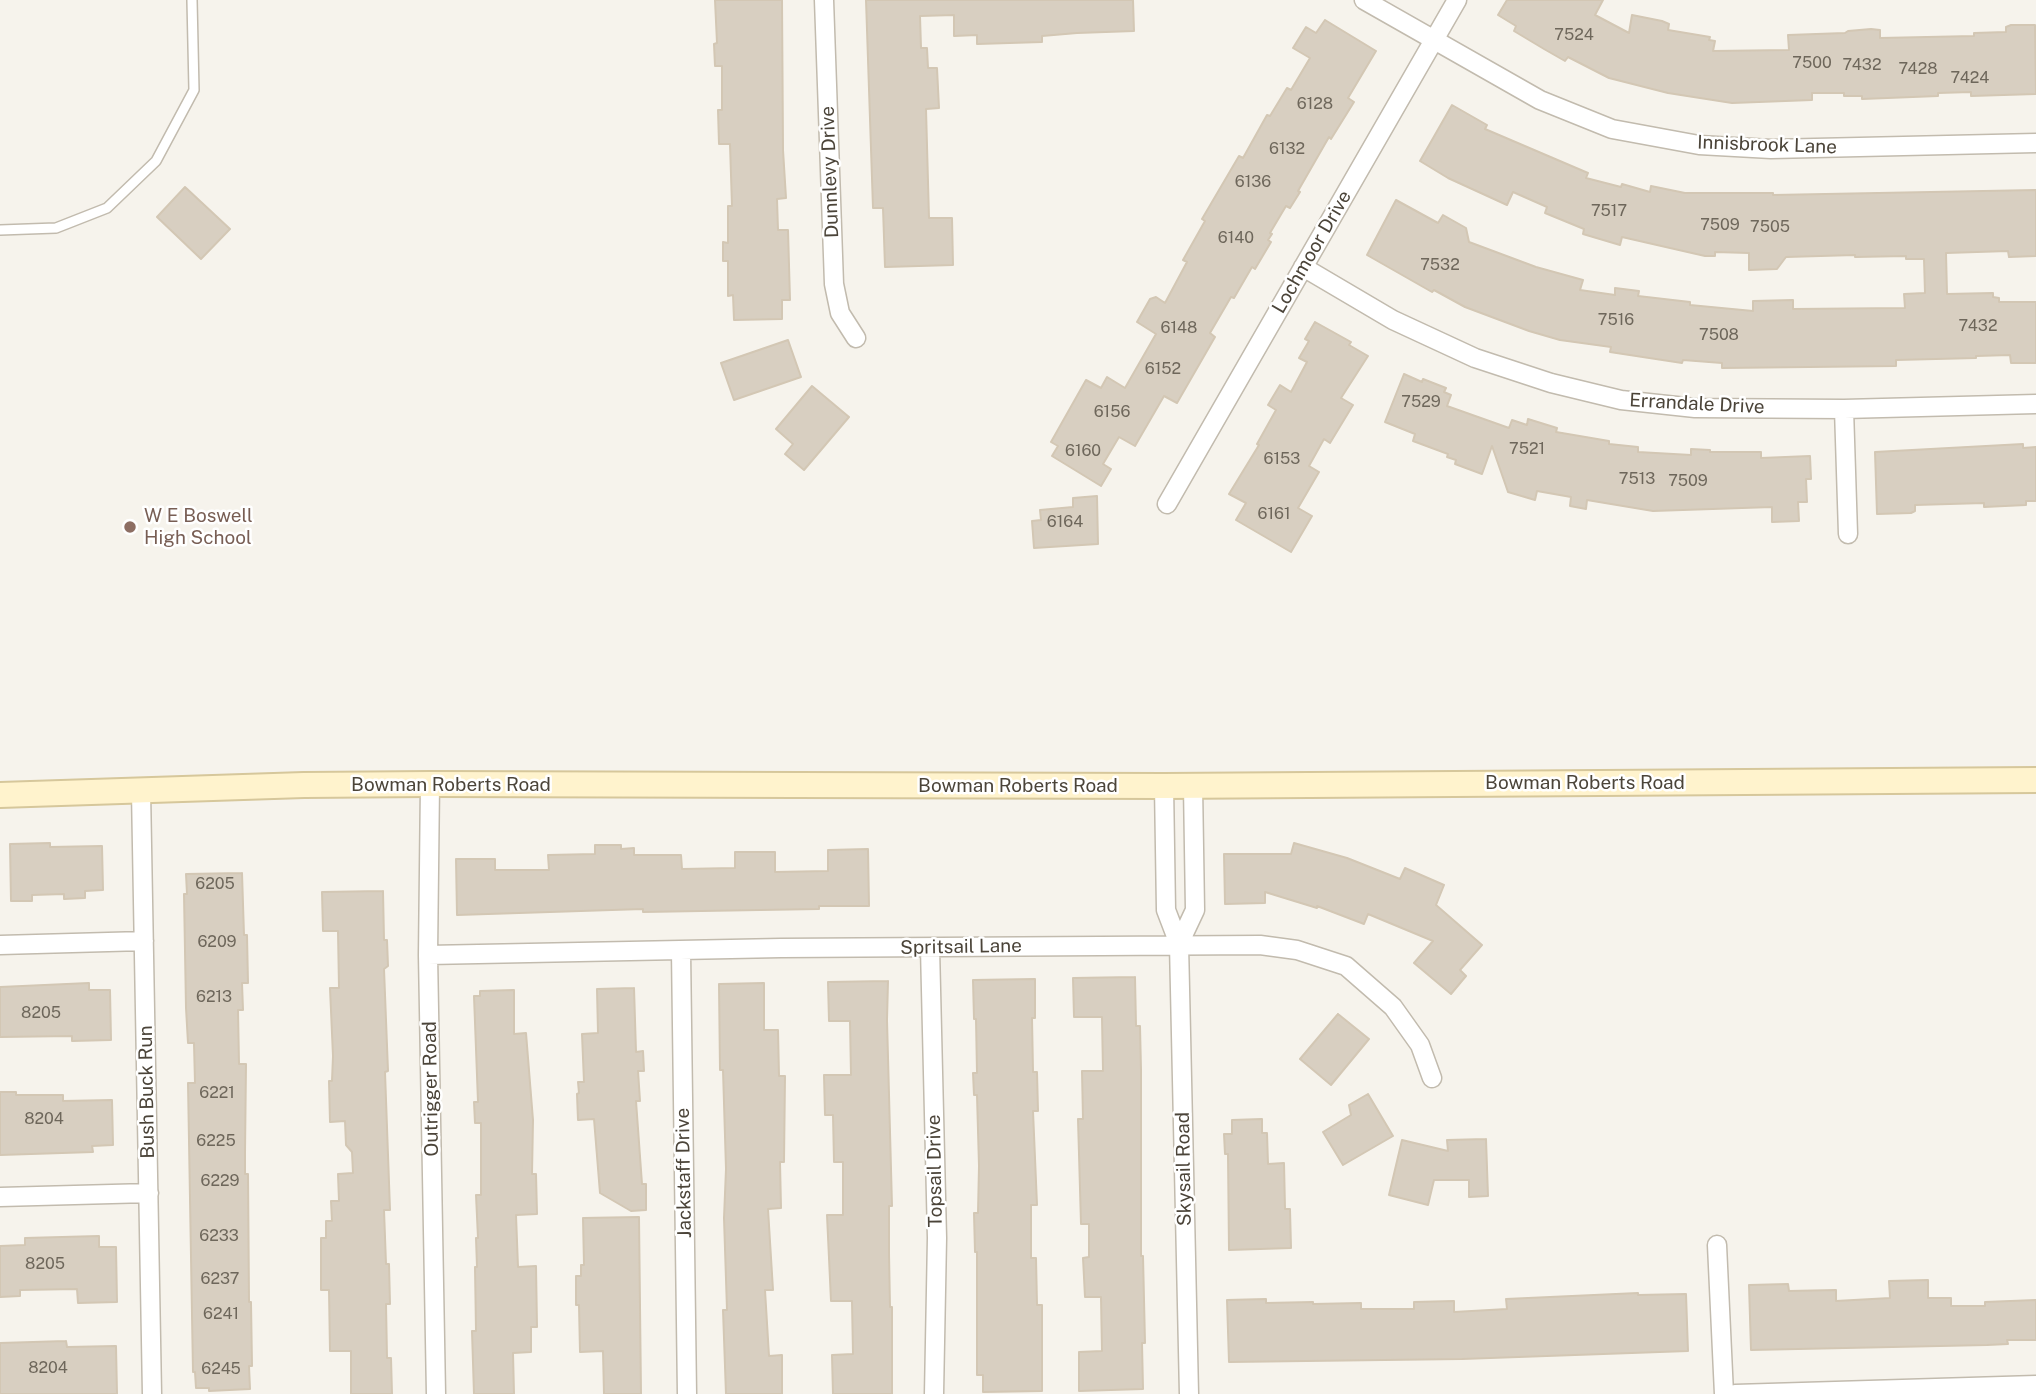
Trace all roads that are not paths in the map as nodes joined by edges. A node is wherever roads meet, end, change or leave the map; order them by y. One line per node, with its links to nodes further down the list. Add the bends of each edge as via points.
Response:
1 (192, 0): 7 (lane, via 194,90 156,162 107,208 56,228)
2 (824, 0): 9 (street, Dunnlevy Drive, via 834,284 840,313)
3 (1364, 0): 5 (street, Innisbrook Lane)
4 (1457, 0): 5 (street, Lochmoor Drive)
5 (1434, 40): 6 (street, Innisbrook Lane, via 1540,100 1612,129 1699,145 1772,149); 8 (street, Lochmoor Drive)
6 (2036, 143)
7 (0, 230)
8 (1303, 267): 11 (street, Errandale Drive, via 1393,320 1475,358 1551,383 1621,400 1695,408); 12 (street, Lochmoor Drive)
9 (856, 338)
10 (2036, 404): 11 (street, Errandale Drive)
11 (1844, 409): 13 (street)
12 (1167, 504)
13 (1848, 534)
14 (2036, 780): 17 (street, Bowman Roberts Road)
15 (430, 784): 16 (street, Bowman Roberts Road); 18 (street, Bowman Roberts Road); 25 (street, Outrigger Road)
16 (1164, 786): 17 (street, Bowman Roberts Road); 21 (street, Skysail Road, via 1166,910)
17 (1193, 786): 21 (street, Skysail Road, via 1195,910)
18 (141, 791): 19 (street, Bowman Roberts Road); 20 (street, Bush Buck Run)
19 (0, 795)
20 (144, 941): 22 (street); 27 (street, Bush Buck Run)
21 (1179, 944): 23 (street, Spritsail Lane); 26 (street, Spritsail Lane, via 1260,944 1346,965 1393,1007 1420,1045); 35 (street, Skysail Road)
22 (0, 945)
23 (930, 948): 24 (street, Spritsail Lane); 34 (street, Topsail Drive, via 937,1238)
24 (681, 951): 25 (street, Spritsail Lane); 33 (street, Jackstaff Drive)
25 (428, 955): 32 (street, Outrigger Road)
26 (1432, 1078)
27 (149, 1194): 28 (street); 31 (street, Bush Buck Run)
28 (0, 1197)
29 (1717, 1245): 36 (street)
30 (2036, 1385): 37 (street)
31 (152, 1394)
32 (436, 1394)
33 (687, 1394)
34 (934, 1394)
35 (1189, 1394)
36 (1724, 1394)
37 (1735, 1394)

